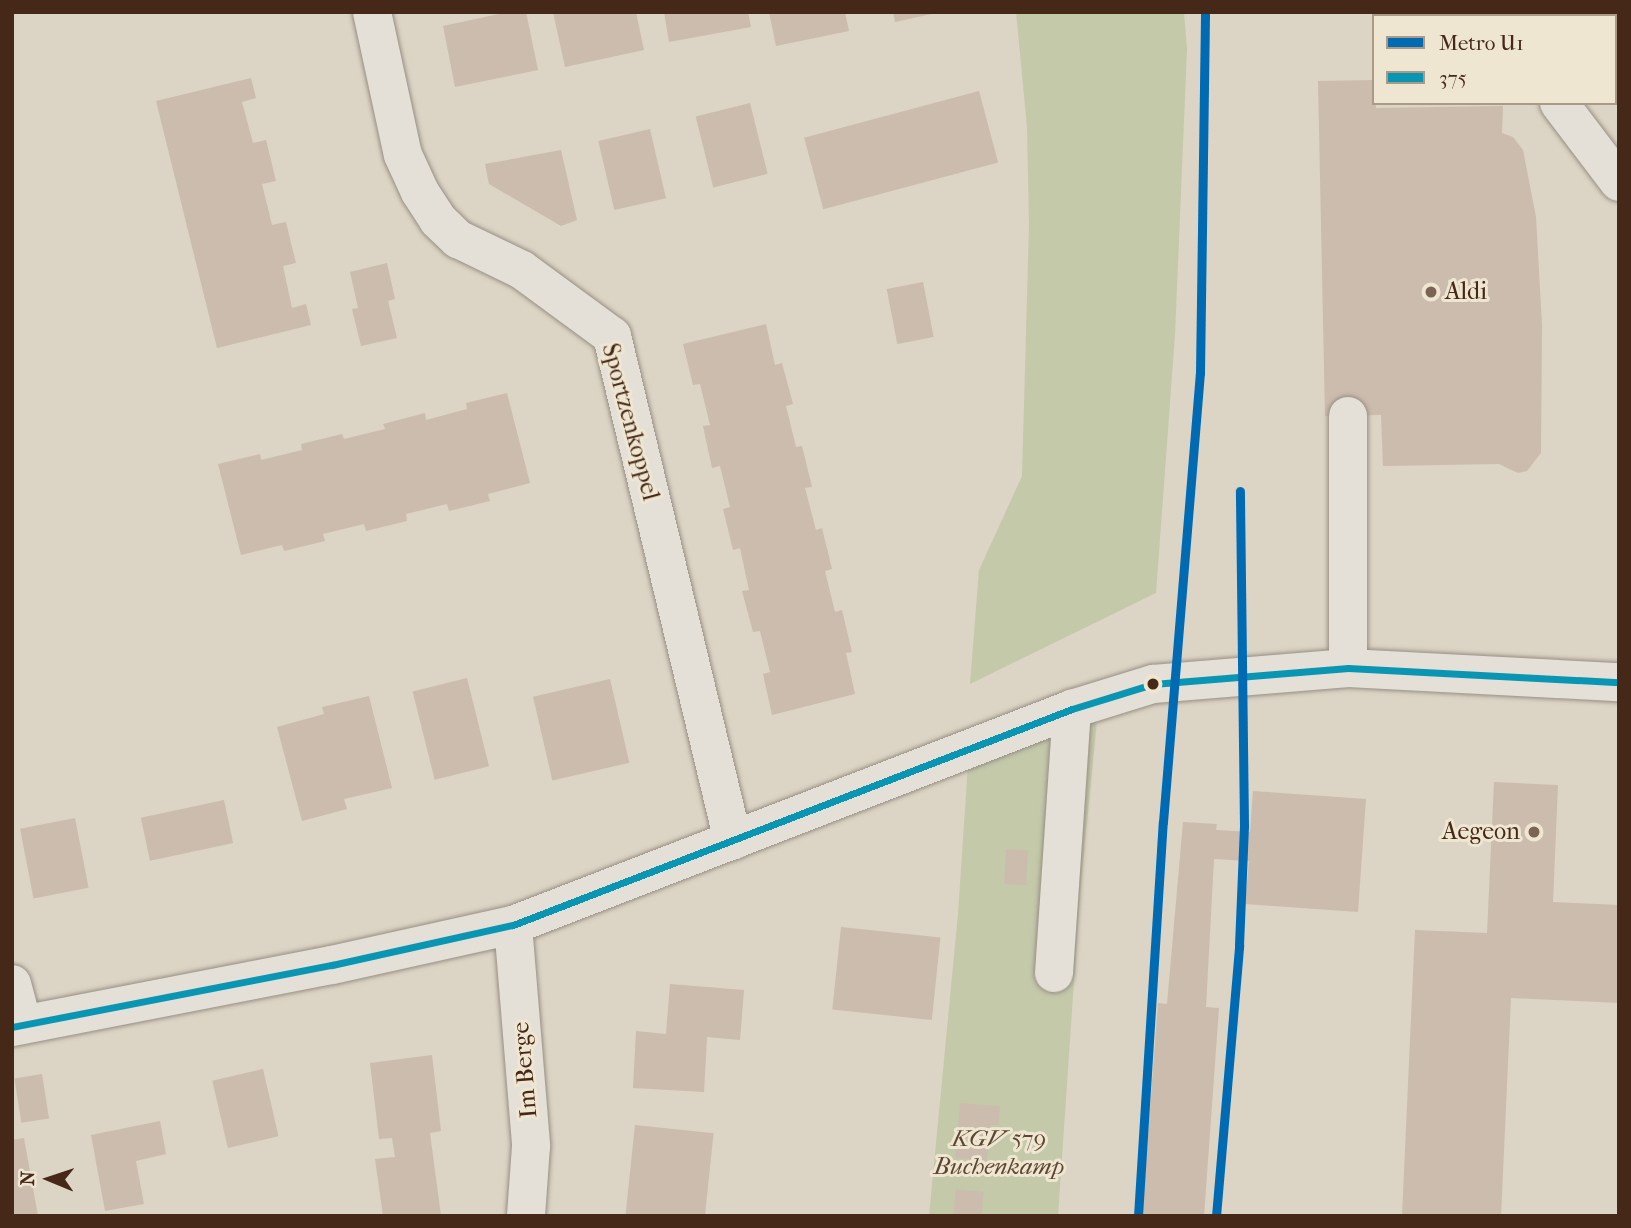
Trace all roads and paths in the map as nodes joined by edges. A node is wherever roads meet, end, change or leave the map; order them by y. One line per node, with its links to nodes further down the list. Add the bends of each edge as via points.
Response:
1 (372, 12): 8 (street, Sportzenkoppel, via 403,155 438,220 458,239 522,270 612,337)
2 (1561, 105): 3 (street)
3 (1619, 182)
4 (1348, 415): 5 (street)
5 (1348, 668): 6 (street); 7 (street, via 1153,684)
6 (1619, 682)
7 (1072, 709): 8 (street); 10 (street)
8 (733, 841): 9 (street)
9 (513, 925): 12 (street); 13 (street, Im Berge, via 531,1146)
10 (1054, 973)
11 (12, 984): 12 (street)
12 (17, 1026)
13 (526, 1216)

